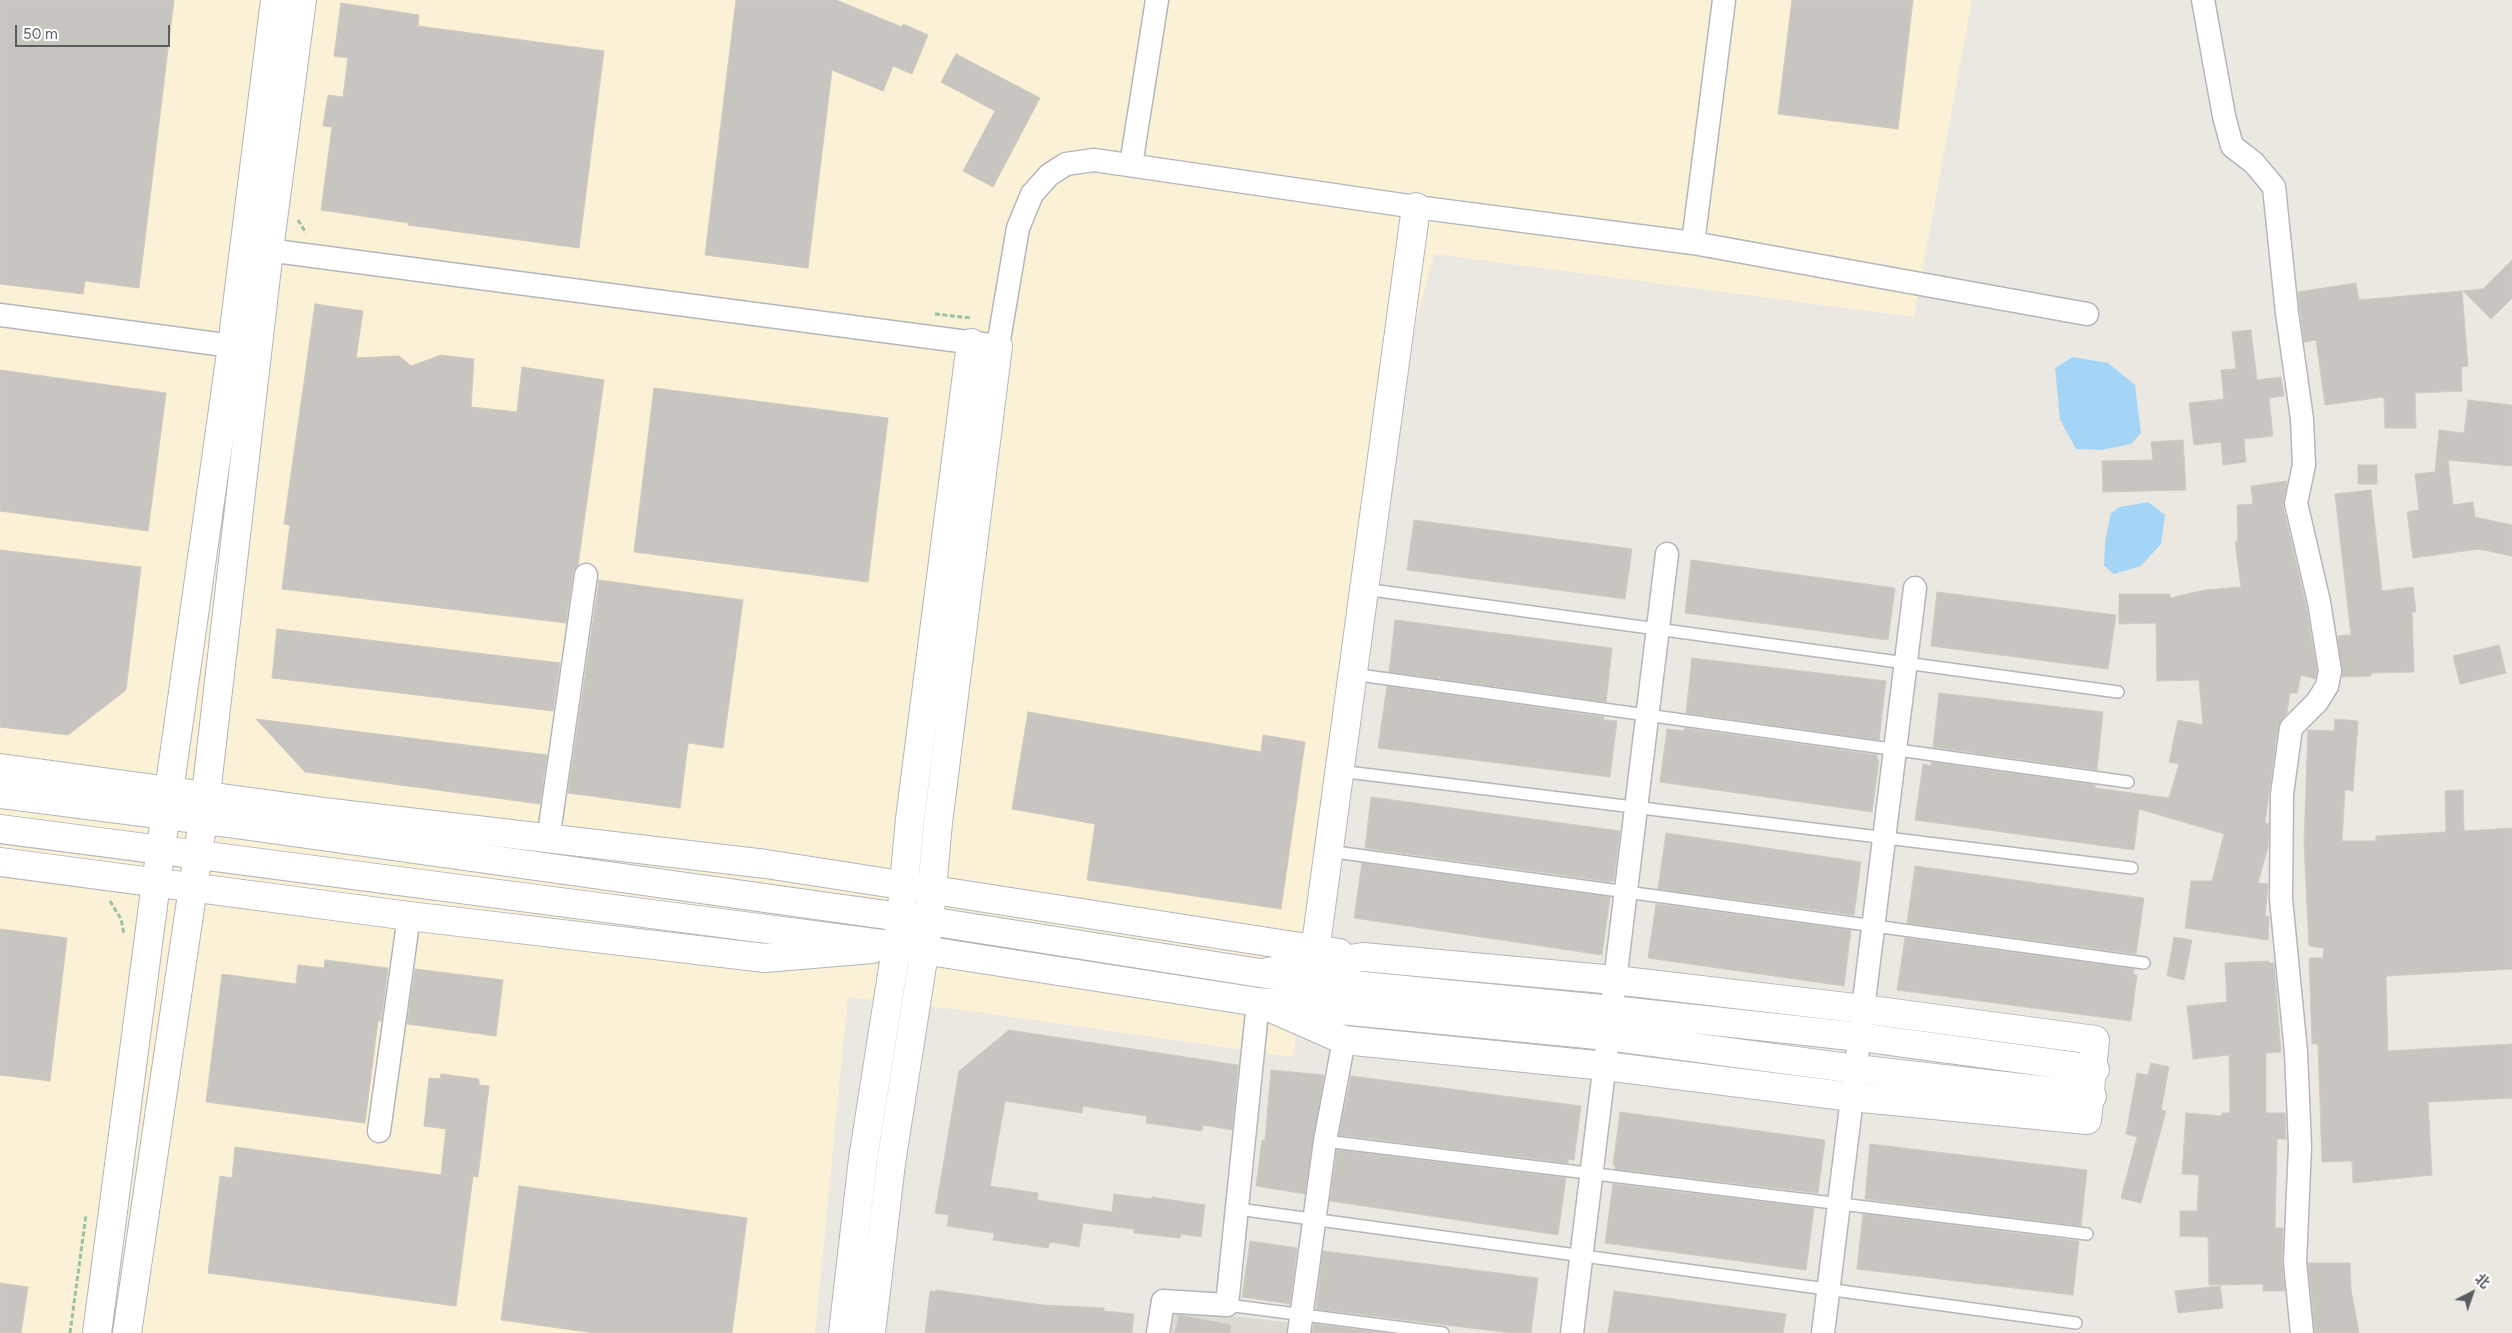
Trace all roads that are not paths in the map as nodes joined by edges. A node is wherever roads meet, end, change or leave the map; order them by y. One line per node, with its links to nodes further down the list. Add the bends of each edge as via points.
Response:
1 (275, 0): 9 (main road)
2 (302, 0): 9 (main road)
3 (1157, 0): 6 (street)
4 (1724, 0): 8 (street)
5 (2203, 0): 84 (street, via 2232,146 2254,163 2274,187 2302,419 2304,465 2296,503 2319,602 2330,671 2327,686 2318,702 2291,728 2282,794 2281,899 2297,1071 2300,1146 2295,1262)
6 (1131, 165): 7 (street); 12 (street, via 1094,160 1066,164 1048,176 1032,194 1018,228)
7 (1416, 207): 8 (street); 18 (main road)
8 (1693, 243): 10 (street)
9 (256, 248): 13 (street); 14 (main road); 31 (main road)
10 (2087, 314)
11 (0, 315): 14 (street)
12 (999, 334): 13 (street); 43 (main road)
13 (971, 343): 41 (main road)
14 (232, 346): 29 (main road)
15 (1667, 554): 19 (street)
16 (586, 575): 34 (street)
17 (1915, 588): 20 (street)
18 (1364, 590): 19 (lane); 21 (main road)
19 (1658, 630): 20 (lane); 23 (street)
20 (1906, 663): 22 (lane); 24 (street)
21 (1352, 674): 23 (lane); 26 (main road)
22 (2118, 692)
23 (1647, 715): 24 (lane); 30 (street)
24 (1895, 750): 27 (lane); 33 (street)
25 (0, 768): 29 (main road)
26 (1339, 771): 30 (lane); 36 (main road)
27 (2128, 782)
28 (0, 794): 29 (main road)
29 (168, 803): 31 (main road); 35 (main road)
30 (1636, 807): 33 (lane); 44 (street)
31 (204, 808): 34 (main road); 37 (main road); 46 (main road)
32 (0, 829): 35 (main road)
33 (1884, 838): 39 (lane); 48 (street)
34 (548, 840): 41 (main road, via 766,864)
35 (161, 851): 37 (main road); 40 (main road)
36 (1328, 852): 44 (lane); 52 (main road)
37 (198, 855): 42 (main road); 49 (main road)
38 (0, 862): 40 (main road)
39 (2132, 868)
40 (156, 883): 42 (main road); 76 (main road)
41 (904, 886): 43 (main road); 46 (main road)
42 (194, 888): 45 (main road); 77 (main road)
43 (932, 890): 47 (main road); 52 (main road)
44 (1626, 892): 48 (lane); 53 (street)
45 (409, 916): 49 (main road, via 765,958); 64 (street)
46 (901, 918): 47 (main road); 49 (main road)
47 (929, 921): 50 (main road); 52 (main road, via 1262,973)
48 (1873, 926): 51 (lane); 55 (street)
49 (897, 946): 50 (main road); 78 (main road, via 863,1159)
50 (925, 950): 54 (main road); 79 (main road, via 891,1163)
51 (2144, 963)
52 (1313, 965): 53 (main road, via 1362,957); 56 (main road)
53 (1615, 980): 55 (main road); 56 (street)
54 (1258, 1002): 56 (main road); 58 (main road); 68 (street)
55 (1863, 1009): 57 (street); 61 (main road, via 2095,1040)
56 (1610, 1023): 57 (main road); 59 (street); 60 (main road)
57 (1860, 1037): 60 (street); 61 (main road)
58 (1344, 1040): 59 (main road); 65 (street)
59 (1605, 1066): 62 (main road); 66 (street)
60 (1856, 1069): 62 (street); 63 (main road)
61 (2093, 1069): 63 (main road)
62 (1852, 1098): 63 (main road); 67 (street)
63 (2090, 1104)
64 (379, 1131)
65 (1325, 1141): 66 (lane); 69 (street)
66 (1592, 1173): 67 (lane); 71 (street)
67 (1839, 1203): 70 (lane); 72 (street)
68 (1238, 1209): 69 (lane); 73 (street)
69 (1315, 1219): 71 (lane); 75 (street)
70 (2087, 1234)
71 (1582, 1256): 72 (lane); 82 (street)
72 (1828, 1289): 74 (lane); 83 (street)
73 (1227, 1305): 75 (lane); 80 (street, via 1163,1301)
74 (2076, 1322)
75 (1301, 1324): 81 (lane)
76 (97, 1333)
77 (126, 1333)
78 (842, 1333)
79 (871, 1333)
80 (1158, 1333)
81 (1443, 1333)
82 (1572, 1333)
83 (1823, 1333)
84 (2302, 1333)

